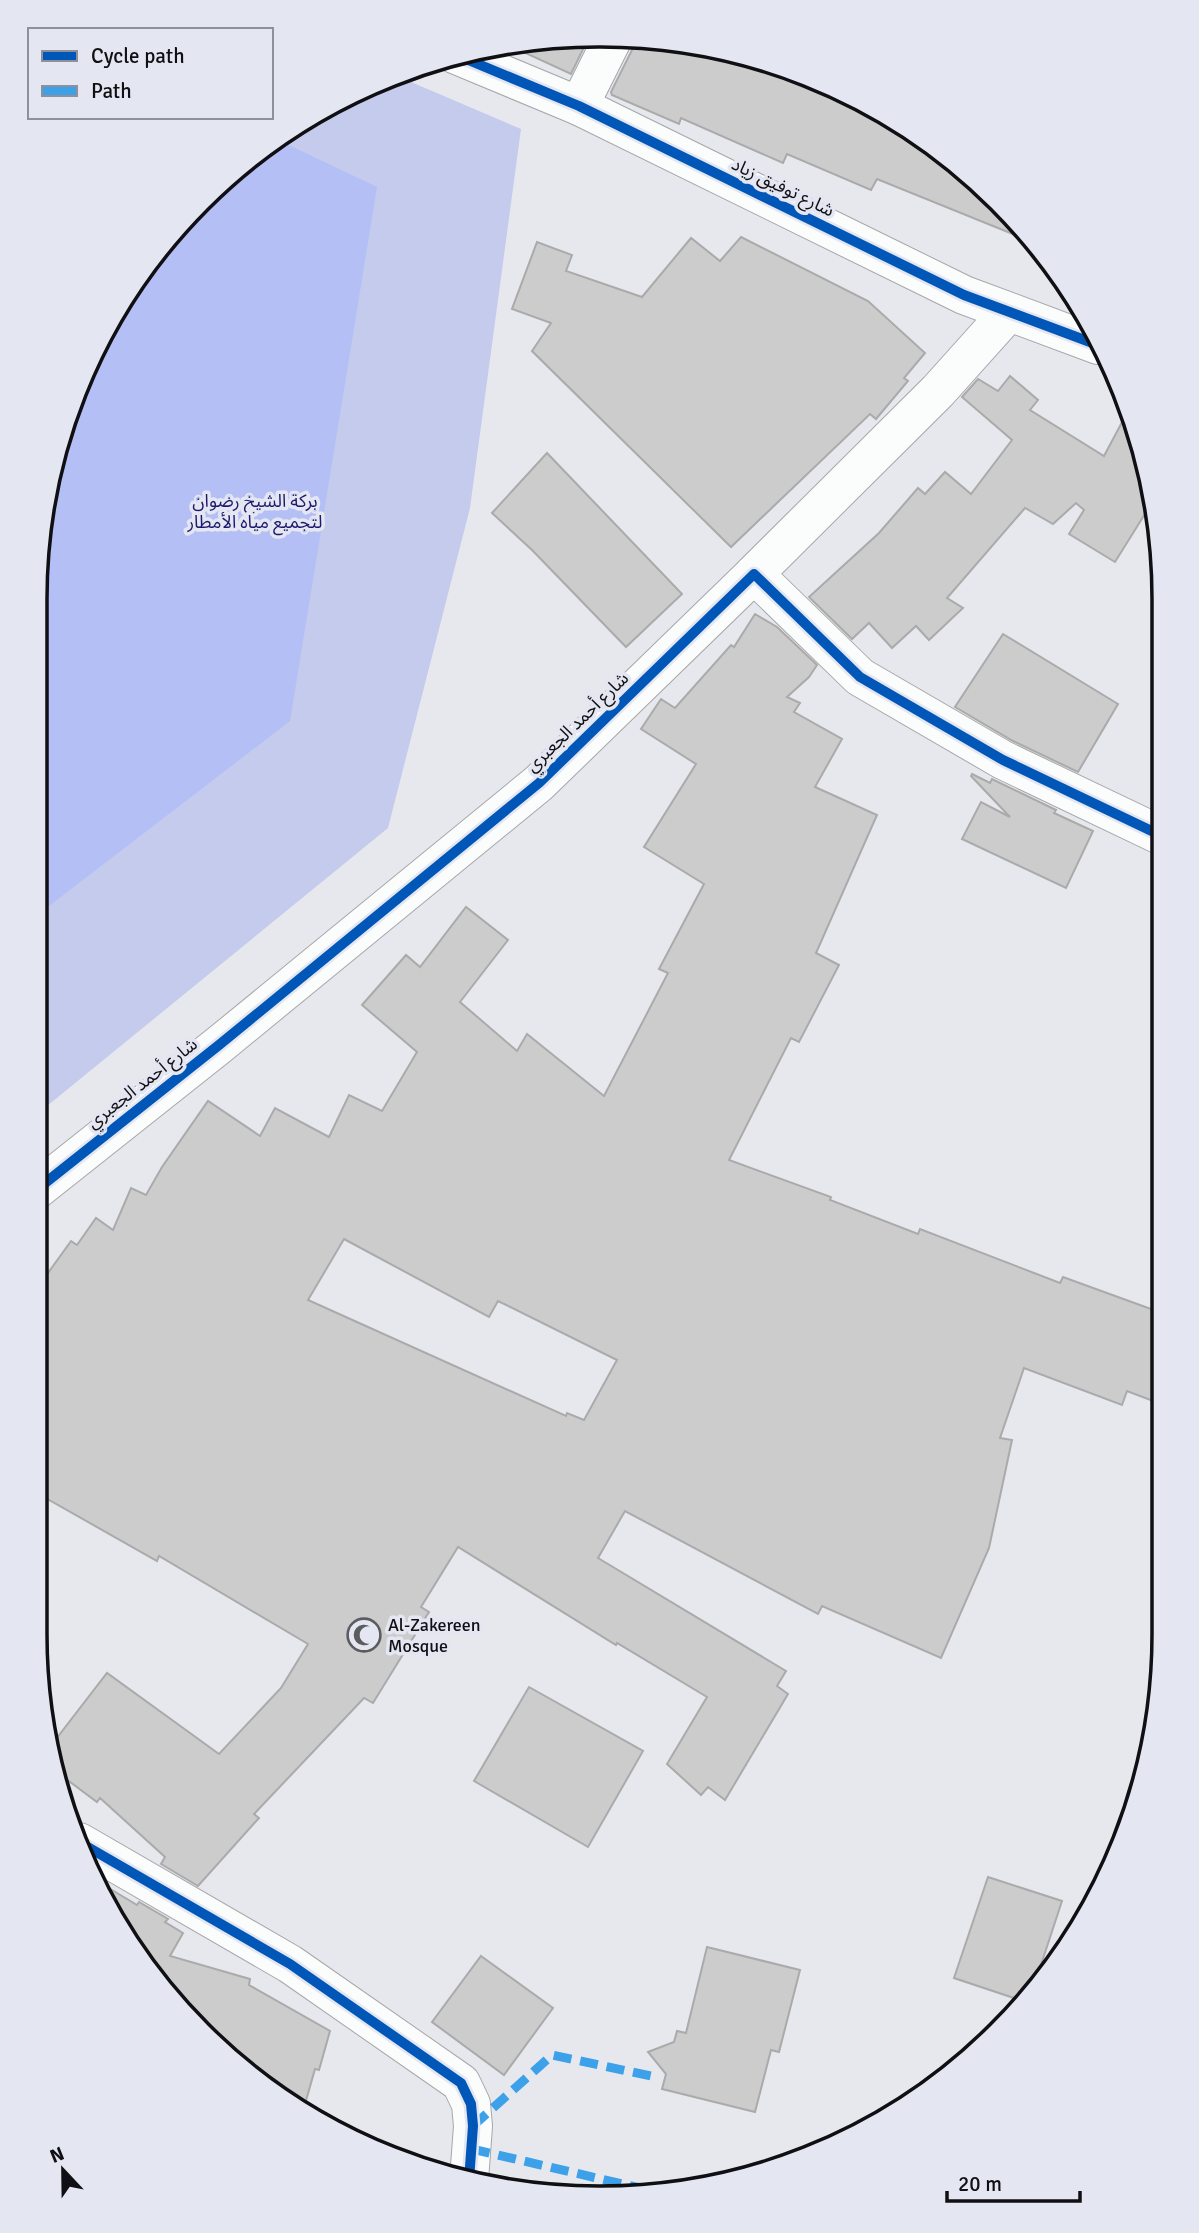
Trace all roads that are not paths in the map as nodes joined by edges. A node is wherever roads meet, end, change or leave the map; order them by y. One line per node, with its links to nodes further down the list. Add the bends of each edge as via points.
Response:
1 (608, 47): 3 (street)
2 (474, 62): 3 (street, شارع توفيق زياد)
3 (579, 106): 4 (street, شارع توفيق زياد)
4 (1008, 313): 5 (street, شارع توفيق زياد); 6 (street, شارع أحمد الجعبري, via 938,391)
5 (1088, 341)
6 (754, 574): 7 (street, via 860,677 1003,760); 8 (street, شارع أحمد الجعبري, via 539,783)
7 (1152, 831)
8 (47, 1182)
9 (91, 1849): 10 (street, via 290,1964 461,2083 471,2104)
10 (470, 2170)

